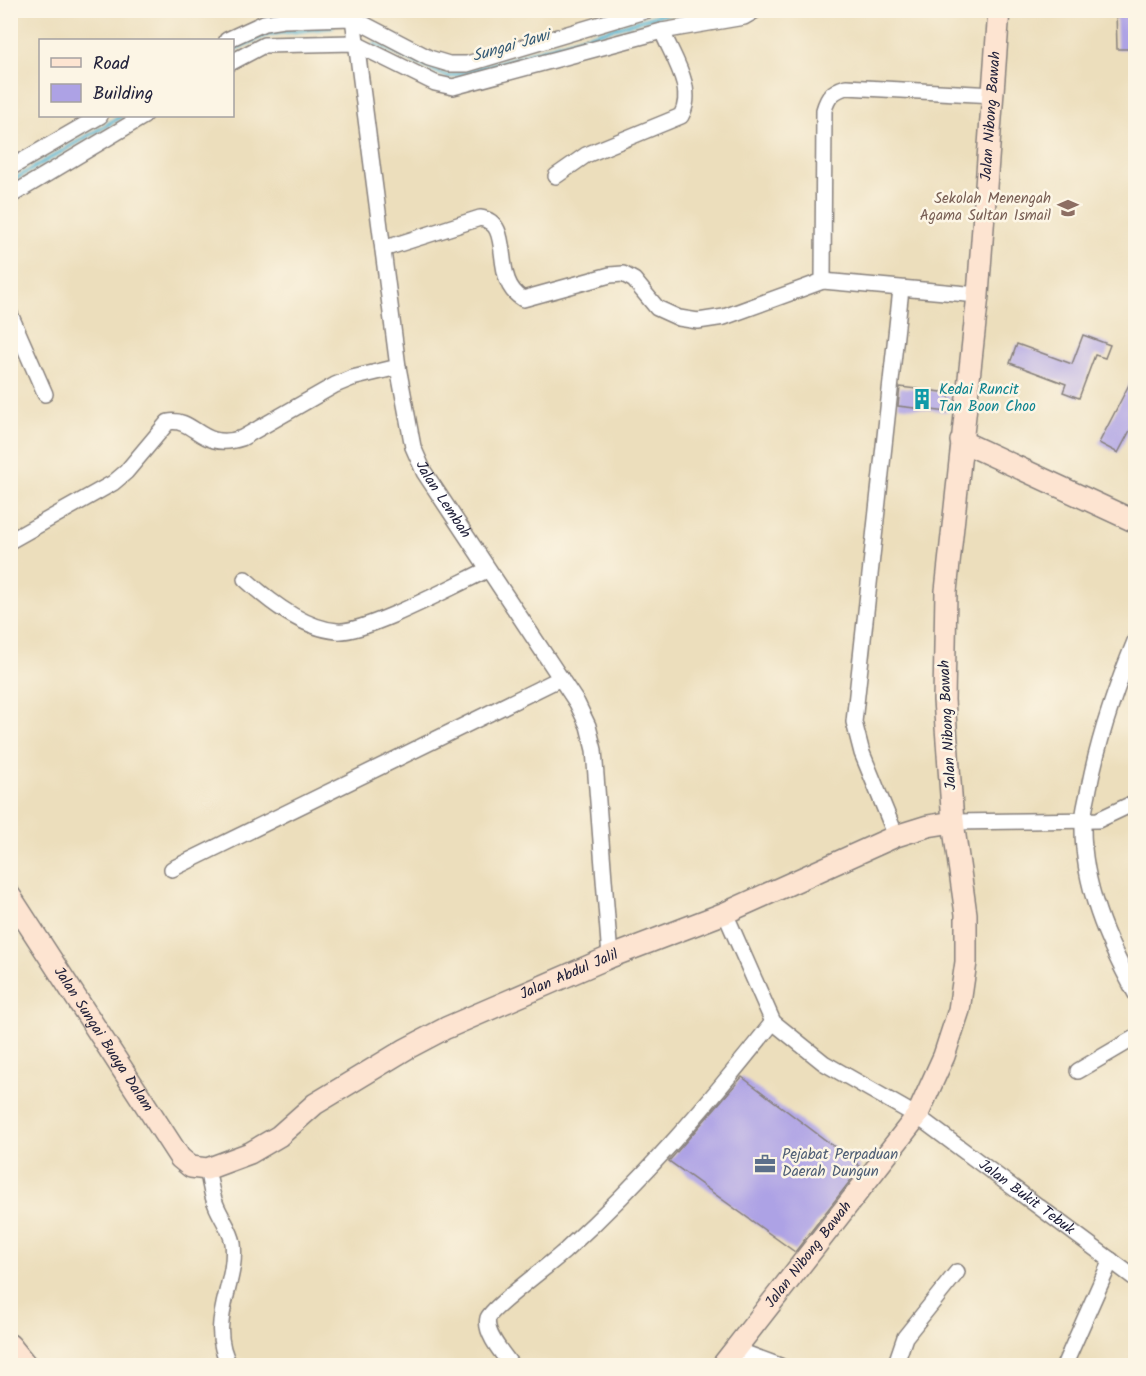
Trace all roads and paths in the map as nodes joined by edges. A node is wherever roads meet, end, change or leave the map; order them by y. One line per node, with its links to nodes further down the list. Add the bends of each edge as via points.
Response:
1 (648, 10): 4 (street, via 467,64 429,58)
2 (756, 10): 5 (street, via 744,17)
3 (999, 10): 9 (main road, Jalan Nibong Bawah)
4 (352, 14): 6 (street, via 264,23); 7 (street, Jalan Lembah)
5 (662, 31): 7 (street, via 453,87 435,83); 13 (street, via 688,93 688,105 681,116 586,155)
6 (229, 39)
7 (354, 43): 8 (street, via 264,45); 15 (street, Jalan Lembah)
8 (234, 61)
9 (994, 95): 16 (street, via 846,87 827,98); 18 (main road, Jalan Nibong Bawah)
10 (98, 117): 12 (street)
11 (142, 117): 14 (street)
12 (10, 168)
13 (556, 176)
14 (10, 196)
15 (383, 249): 16 (street, via 480,218 489,219 496,226 512,292 524,299 623,274 634,280 657,308 698,321 724,317); 20 (street, Jalan Lembah)
16 (823, 281): 17 (street)
17 (901, 289): 18 (street); 32 (street, via 854,722 862,753)
18 (978, 295): 22 (main road, Jalan Nibong Bawah)
19 (10, 314): 21 (street)
20 (398, 367): 24 (street, via 352,378 228,443 215,442 180,422 168,422 113,483); 25 (street, Jalan Lembah, via 413,447 424,472)
21 (45, 394)
22 (961, 441): 23 (main road); 30 (main road, Jalan Nibong Bawah, via 944,640)
23 (1136, 522)
24 (10, 541)
25 (487, 570): 26 (street, via 357,629 339,632 271,602); 28 (street, Jalan Lembah)
26 (245, 579)
27 (1136, 639): 31 (street, via 1104,728)
28 (561, 678): 33 (street); 36 (street, Jalan Lembah, via 588,726 594,750)
29 (1136, 802): 31 (street, via 1098,820)
30 (953, 822): 31 (street); 32 (main road, Jalan Abdul Jalil); 41 (main road, Jalan Nibong Bawah, via 966,914 966,962 958,1010 944,1056)
31 (1083, 822): 37 (street, via 1094,899 1111,950)
32 (896, 836): 35 (main road, Jalan Abdul Jalil)
33 (172, 869)
34 (10, 896): 42 (main road, Jalan Sungai Buaya Dalam, via 180,1158 191,1167)
35 (725, 913): 36 (main road, Jalan Abdul Jalil); 38 (street)
36 (610, 957): 42 (main road, Jalan Abdul Jalil, via 406,1049 315,1104 279,1136 250,1153)
37 (1136, 994)
38 (773, 1022): 41 (street, Jalan Bukit Tebuk, via 824,1063); 50 (street, via 651,1168 545,1270 488,1317 489,1330)
39 (1136, 1037): 40 (street)
40 (1078, 1071)
41 (917, 1116): 43 (street, Jalan Bukit Tebuk); 47 (main road, Jalan Nibong Bawah)
42 (207, 1169): 49 (street, via 215,1204 233,1241 220,1330)
43 (1111, 1260): 45 (street, Jalan Bukit Tebuk); 53 (street)
44 (957, 1272): 52 (street, via 905,1337)
45 (1136, 1279)
46 (10, 1345): 48 (main road)
47 (728, 1357): 51 (street)
48 (27, 1365)
49 (230, 1365)
50 (512, 1365)
51 (780, 1365)
52 (895, 1365)
53 (1064, 1365)

